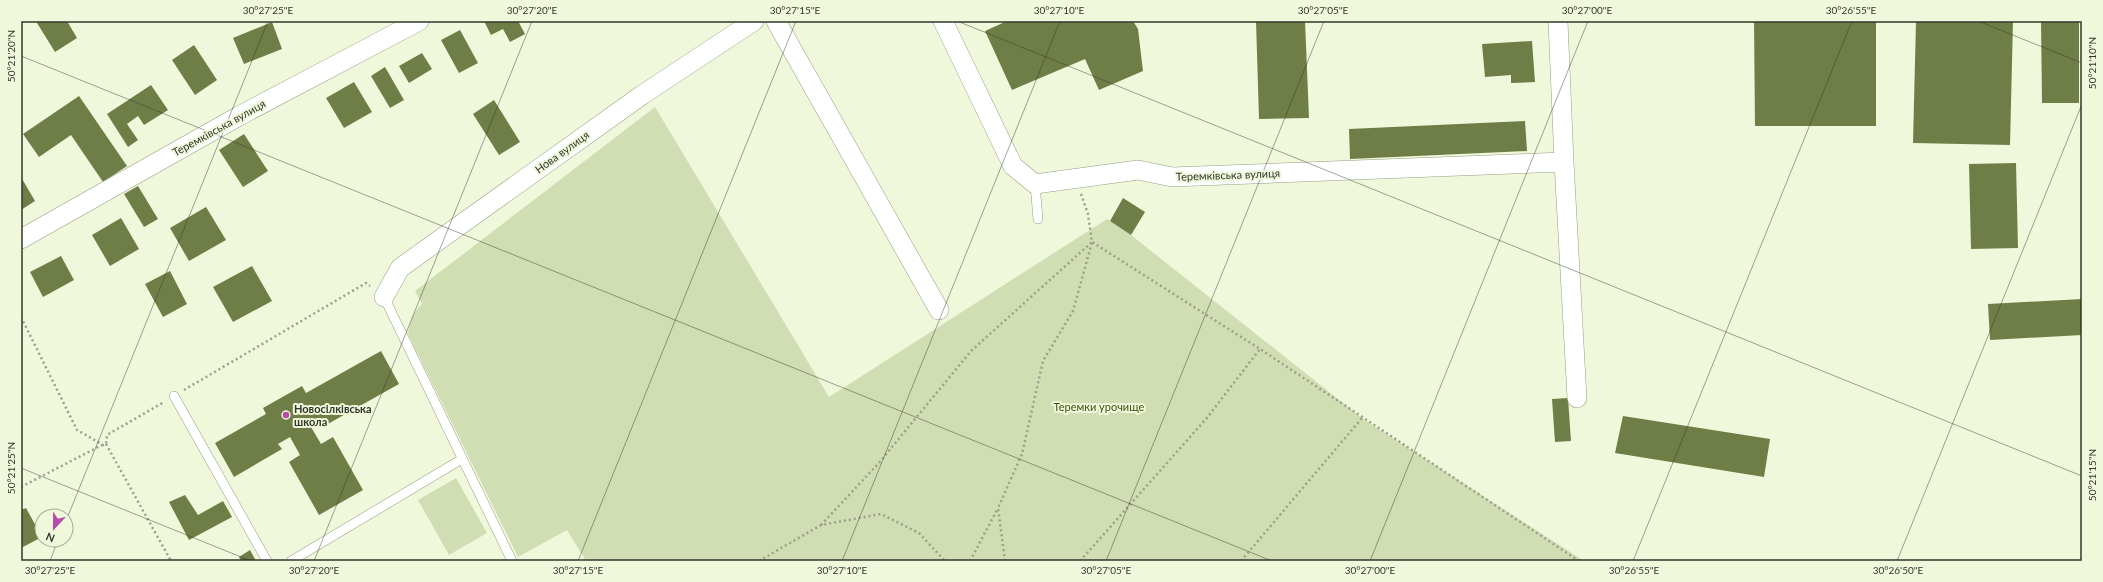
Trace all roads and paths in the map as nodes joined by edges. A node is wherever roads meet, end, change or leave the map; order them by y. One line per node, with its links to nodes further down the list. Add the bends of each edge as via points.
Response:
1 (419, 21): 10 (street, Теремківська вулиця, via 239,116)
2 (754, 21): 12 (street, Нова вулиця, via 642,95 400,268)
3 (776, 21): 13 (street)
4 (943, 21): 8 (street, via 1013,166)
5 (1558, 21): 6 (street)
6 (1564, 162): 7 (street, Теремківська вулиця, via 1172,178 1138,170); 17 (street)
7 (1076, 179): 8 (street, Теремківська вулиця); 11 (path, via 1088,214)
8 (1035, 184): 9 (lane)
9 (1038, 219)
10 (21, 239)
11 (1092, 242): 15 (path); 22 (path, via 1073,311 1044,361 1022,454); 23 (path, via 971,351 878,464)
12 (384, 297): 16 (path, via 366,283); 20 (lane)
13 (939, 310)
14 (21, 317): 19 (path, via 77,430)
15 (1260, 349): 18 (path); 32 (path, via 1206,419)
16 (174, 396): 19 (path, via 107,435); 25 (lane)
17 (1577, 398)
18 (1362, 418): 33 (path); 34 (path)
19 (104, 444): 21 (path); 24 (path)
20 (462, 459): 26 (lane); 27 (lane)
21 (21, 487)
22 (998, 508): 30 (path); 31 (path)
23 (821, 525): 28 (path); 29 (path, via 881,514 919,533)
24 (171, 561)
25 (267, 561)
26 (291, 561)
27 (512, 561)
28 (759, 561)
29 (945, 561)
30 (970, 561)
31 (1005, 561)
32 (1080, 561)
33 (1241, 561)
34 (1579, 561)

